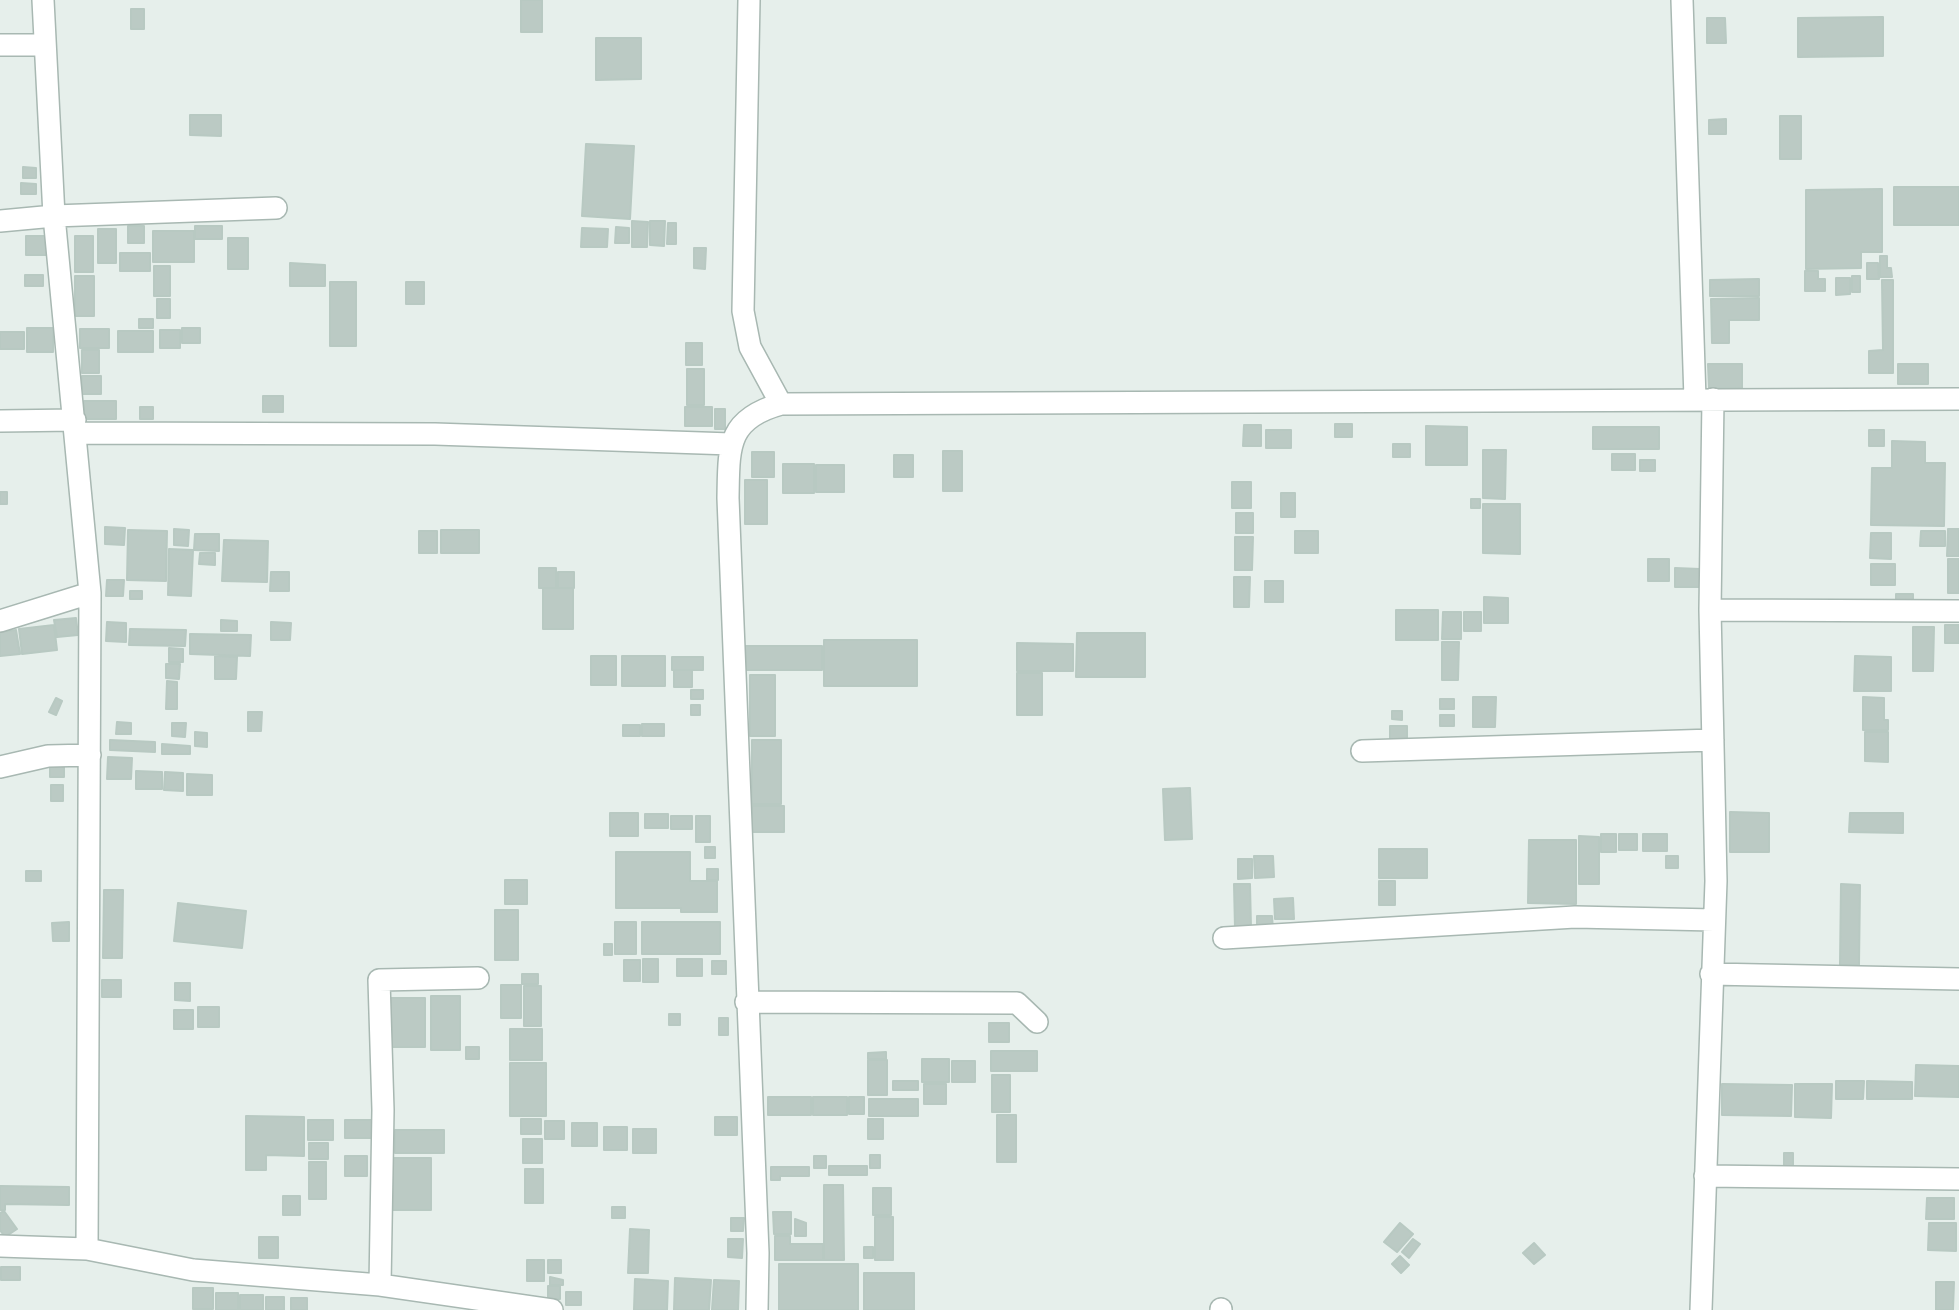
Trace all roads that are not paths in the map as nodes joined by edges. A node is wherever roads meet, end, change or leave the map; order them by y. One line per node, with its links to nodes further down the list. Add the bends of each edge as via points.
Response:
1 (43, 0): 5 (street)
2 (749, 0): 11 (street, via 743,311 750,347)
3 (1682, 0): 9 (street)
4 (0, 45): 5 (street)
5 (45, 45): 7 (street)
6 (276, 208): 7 (street)
7 (54, 216): 8 (street); 13 (street)
8 (0, 221)
9 (1704, 399): 10 (street); 11 (street); 16 (street)
10 (1959, 399)
11 (781, 404): 14 (street, via 760,410 739,425)
12 (0, 421): 13 (street)
13 (76, 426): 14 (street); 15 (street)
14 (731, 444): 28 (street, via 727,498)
15 (90, 593): 18 (street); 21 (street)
16 (1710, 610): 17 (street); 19 (street)
17 (1959, 611)
18 (0, 621)
19 (1713, 740): 20 (street); 23 (street)
20 (1362, 751)
21 (90, 755): 22 (street, via 48,756); 33 (street)
22 (0, 767)
23 (1714, 920): 24 (street, via 1575,917); 25 (street)
24 (1224, 939)
25 (1711, 974): 27 (street); 30 (street)
26 (478, 978): 34 (street, via 379,980 383,1110)
27 (1959, 979)
28 (746, 1002): 29 (street, via 1017,1003); 36 (street)
29 (1037, 1022)
30 (1705, 1176): 31 (street); 37 (street)
31 (1959, 1179)
32 (0, 1246): 33 (street)
33 (87, 1249): 34 (street, via 193,1270)
34 (380, 1285): 35 (street)
35 (552, 1310)
36 (757, 1310)
37 (1701, 1310)

